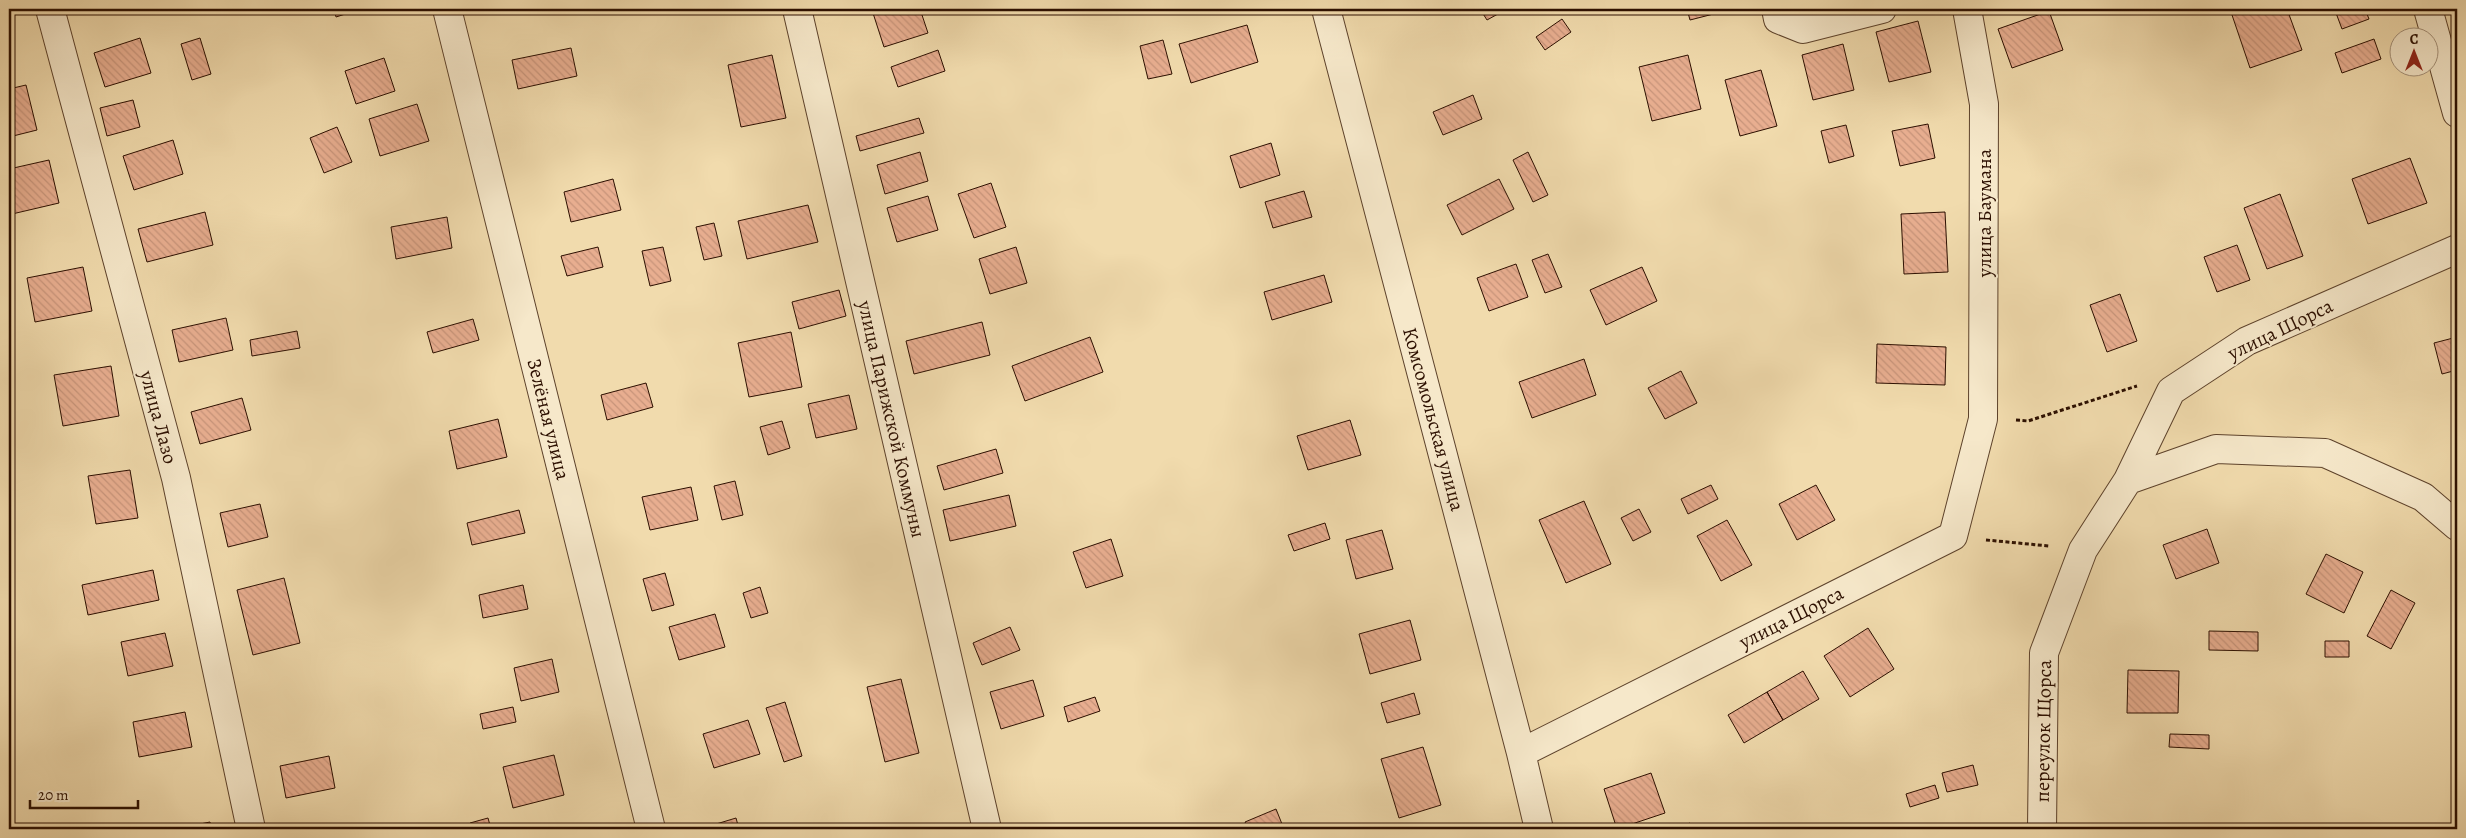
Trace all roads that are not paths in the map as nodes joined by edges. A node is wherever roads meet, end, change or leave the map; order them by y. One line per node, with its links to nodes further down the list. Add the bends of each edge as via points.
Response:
1 (50, 9): 16 (street, улица Лазо, via 176,478)
2 (447, 9): 17 (street, Зелёная улица)
3 (797, 9): 18 (street, улица Парижской Коммуны)
4 (1326, 9): 14 (street, Комсомольская улица)
5 (1776, 9): 6 (street, via 1778,19 1803,29)
6 (1882, 9)
7 (1967, 9): 13 (street, улица Баумана, via 1984,104 1983,419)
8 (2428, 9): 9 (street)
9 (2457, 113)
10 (2457, 249): 11 (street, улица Щорса, via 2247,341 2171,390)
11 (2128, 480): 12 (street, via 2216,449 2325,453 2423,497); 19 (street, переулок Щорса, via 2083,550 2044,653)
12 (2457, 526)
13 (1953, 536): 14 (street, улица Щорса)
14 (1521, 753): 15 (street, Комсомольская улица)
15 (1532, 827)
16 (251, 829)
17 (650, 829)
18 (987, 829)
19 (2042, 829)

